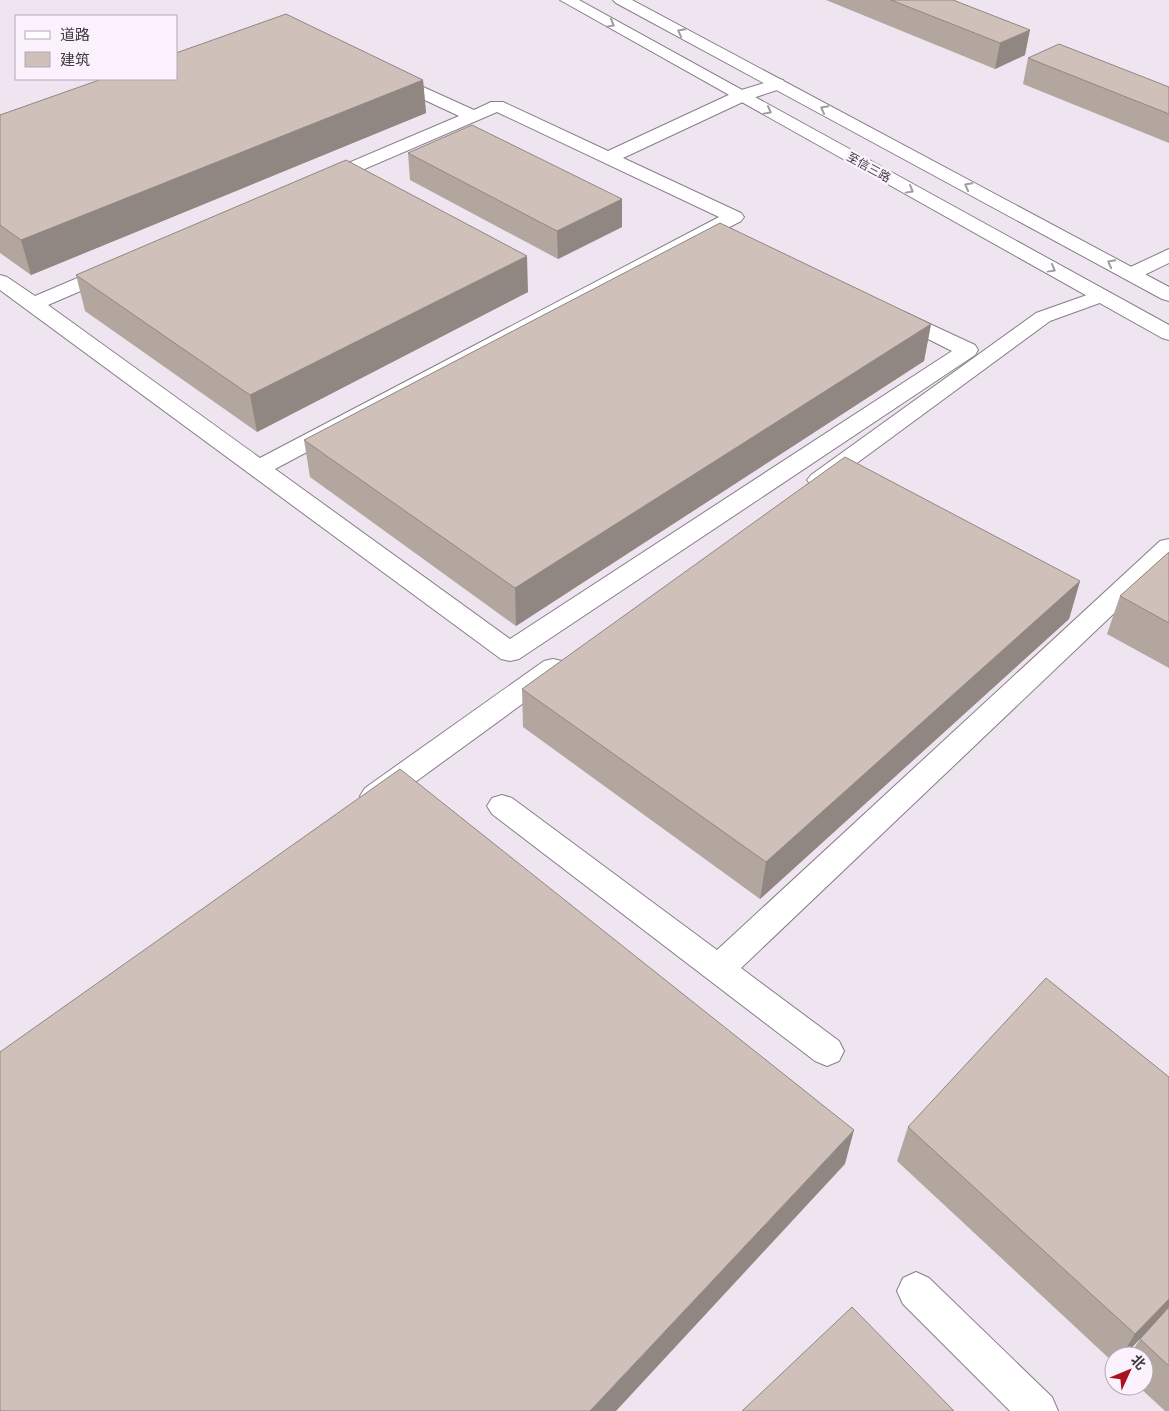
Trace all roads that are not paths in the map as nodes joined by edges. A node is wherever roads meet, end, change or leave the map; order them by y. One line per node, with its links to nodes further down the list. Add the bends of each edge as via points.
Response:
1 (568, 0): 5 (main road, 至信三路, one-way to 5)
2 (621, 0): 4 (main road, 至信三路, one-way to 2)
3 (375, 70): 6 (main road)
4 (777, 84): 5 (main road); 11 (main road, 至信三路, one-way to 4)
5 (741, 96): 7 (main road); 14 (main road, 至信三路, one-way to 14)
6 (473, 116): 7 (main road, via 497,106); 15 (main road)
7 (608, 158): 8 (main road, via 734,217)
8 (713, 228): 9 (main road); 18 (main road)
9 (739, 240)
10 (1169, 255): 11 (main road)
11 (1131, 274): 13 (main road, 至信三路)
12 (0, 281): 15 (main road)
13 (1169, 294)
14 (1101, 296): 17 (main road, 至信三路); 19 (main road, via 1043,317)
15 (33, 304): 18 (main road)
16 (880, 308): 18 (main road, via 967,350 510,652)
17 (1169, 334)
18 (259, 468)
19 (798, 496)
20 (1169, 547): 24 (main road)
21 (569, 656): 23 (main road)
22 (502, 806): 24 (main road)
23 (351, 813)
24 (719, 969): 25 (main road)
25 (827, 1051)
26 (916, 1291): 27 (main road)
27 (1038, 1411)

